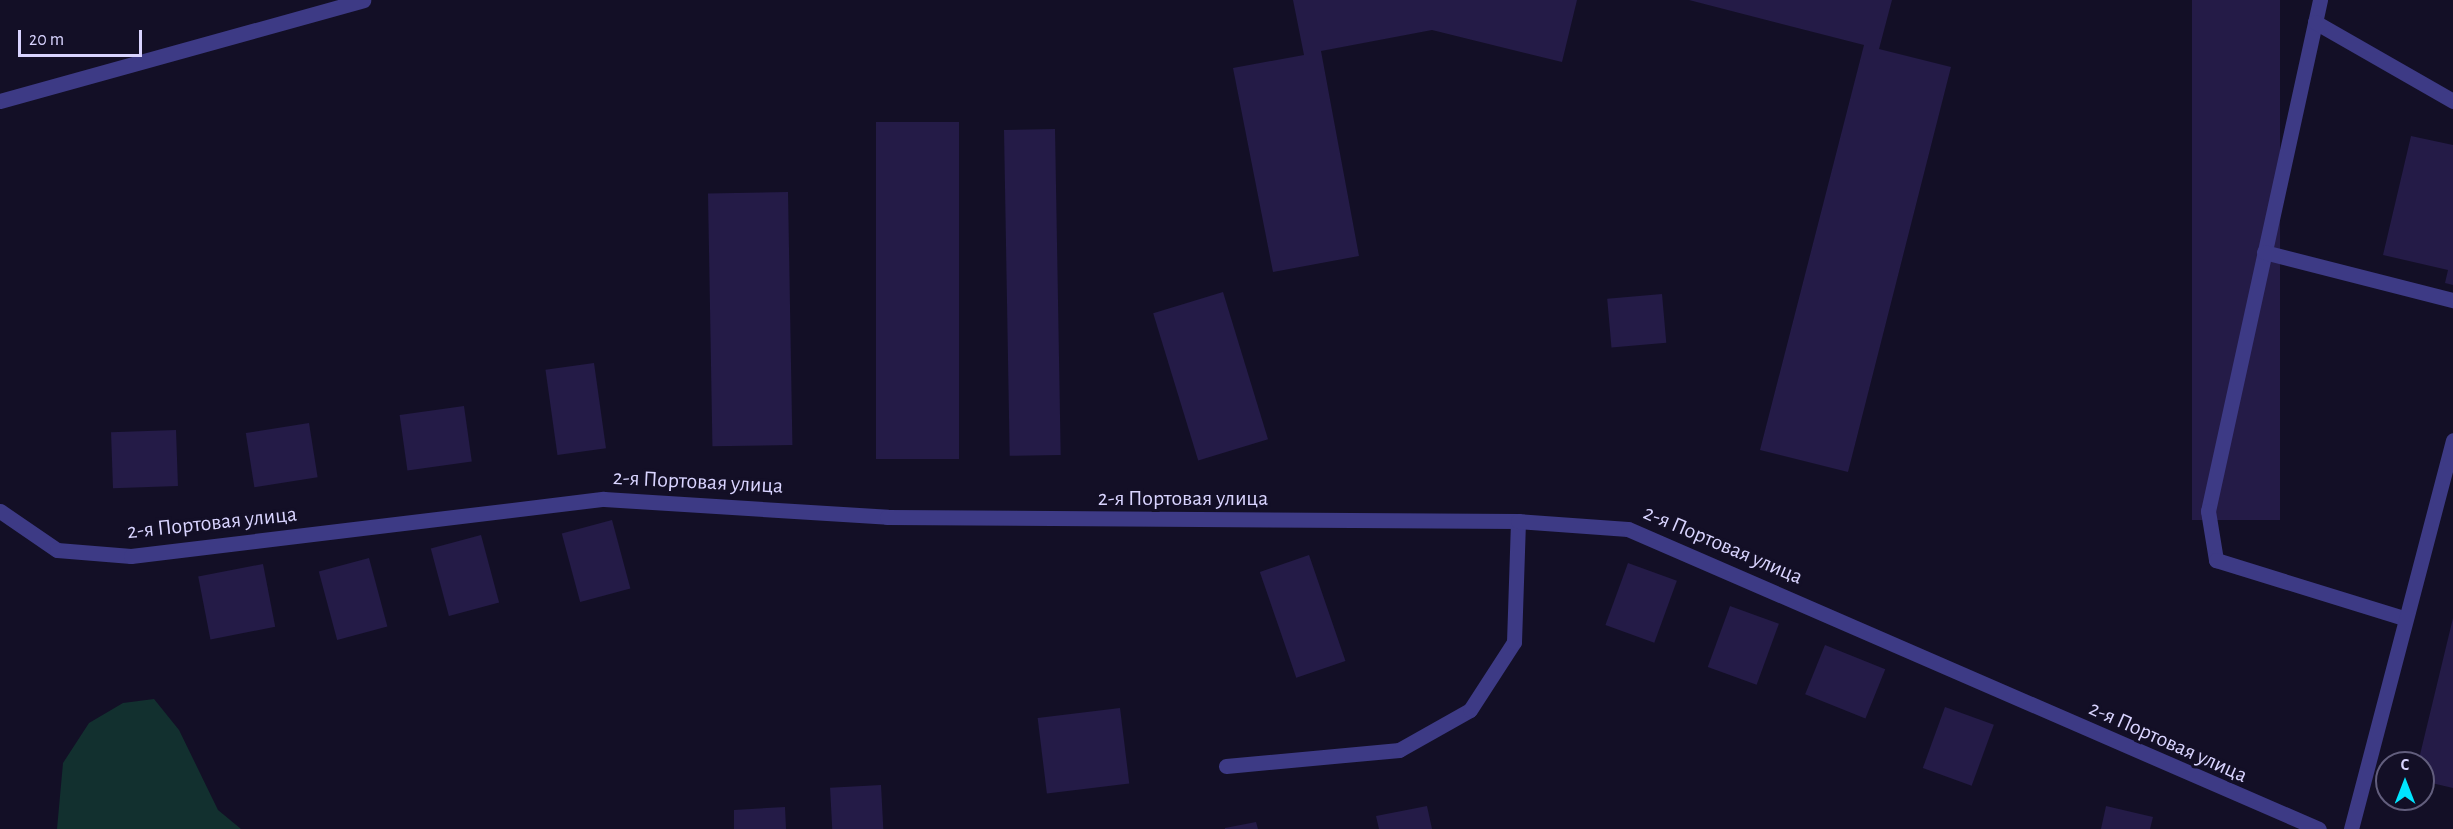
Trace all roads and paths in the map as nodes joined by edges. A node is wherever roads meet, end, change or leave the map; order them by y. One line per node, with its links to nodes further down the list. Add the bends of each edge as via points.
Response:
1 (363, 0): 4 (street)
2 (2320, 0): 3 (street)
3 (2315, 22): 5 (street); 6 (street)
4 (0, 101)
5 (2453, 101)
6 (2264, 252): 7 (street); 11 (street, via 2208,511 2216,560)
7 (2453, 300)
8 (2453, 440): 11 (street)
9 (0, 511): 10 (street, 2-я Портовая улица, via 57,550 131,556 604,499 887,518)
10 (1518, 521): 12 (street, via 1514,642 1470,710 1399,750); 13 (street, 2-я Портовая улица, via 1628,529 1675,545)
11 (2403, 618): 14 (street)
12 (1226, 766)
13 (2319, 829)
14 (2351, 829)

